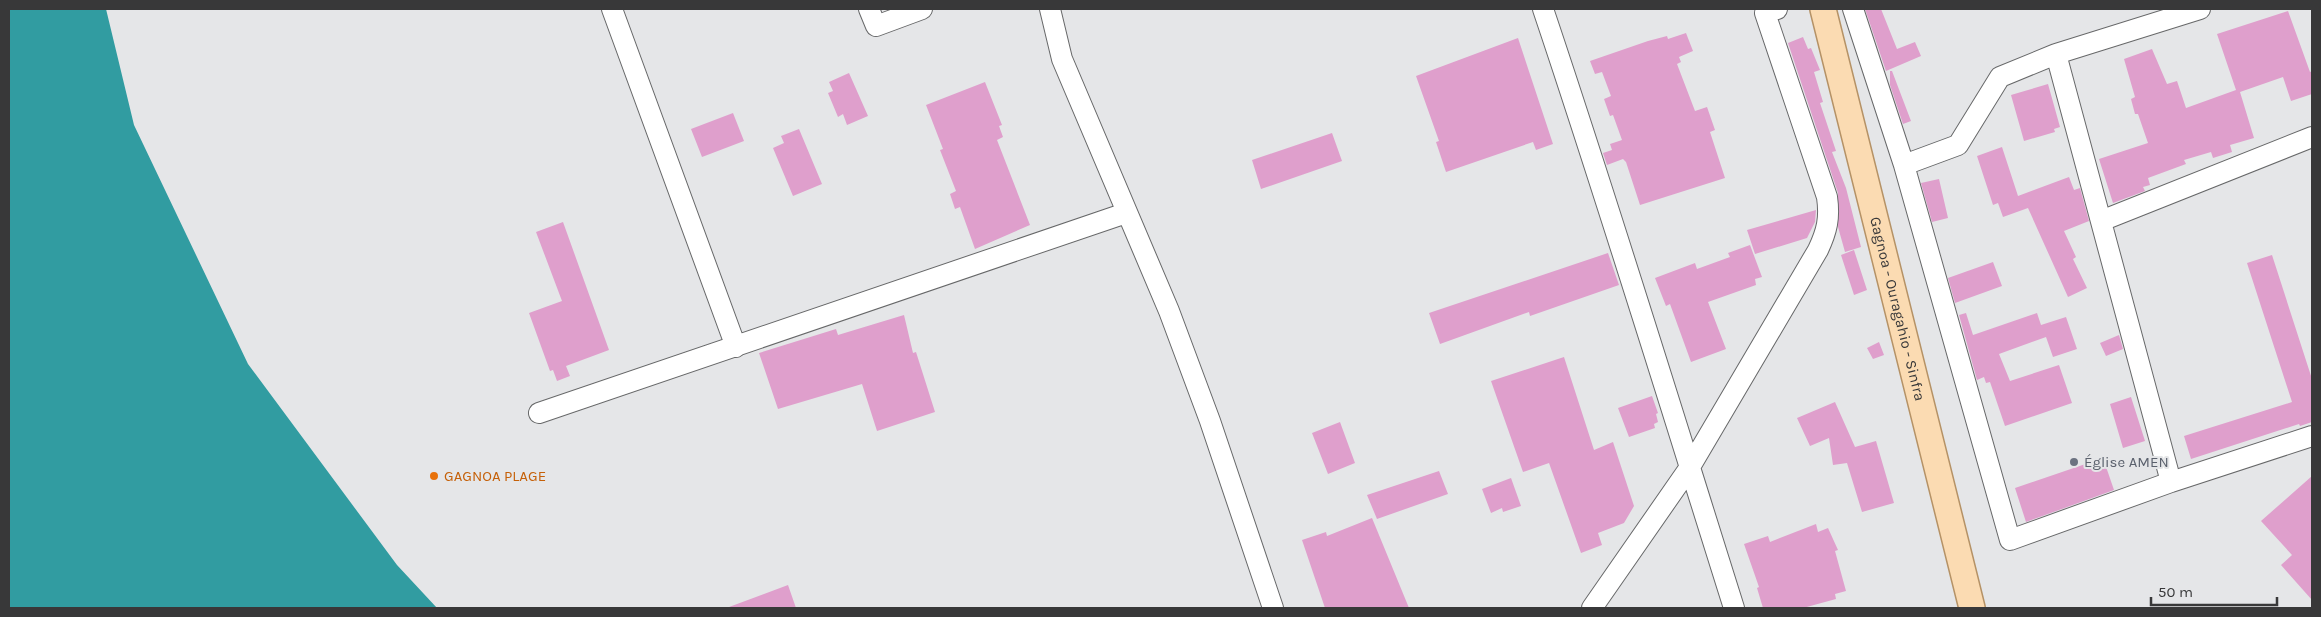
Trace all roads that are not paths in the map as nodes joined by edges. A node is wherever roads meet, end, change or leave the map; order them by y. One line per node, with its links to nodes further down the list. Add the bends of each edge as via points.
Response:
1 (612, 9): 15 (street)
2 (869, 9): 3 (street, via 876,26)
3 (922, 9)
4 (1050, 9): 13 (street, via 1062,59)
5 (1544, 9): 18 (street)
6 (1777, 9): 18 (street, via 1765,13 1827,197 1830,215 1818,250)
7 (1823, 9): 23 (main road, Gagnoa - Ouragahio - Sinfra)
8 (1853, 9): 12 (street)
9 (2200, 9): 10 (street)
10 (2056, 54): 12 (street, via 2000,78 1958,145); 14 (street)
11 (2312, 137): 14 (street)
12 (1904, 165): 19 (street, via 2010,540)
13 (1126, 213): 15 (street); 20 (street, via 1165,302 1203,402)
14 (2100, 221): 19 (street)
15 (736, 346): 16 (street)
16 (539, 413)
17 (2312, 436): 19 (street)
18 (1690, 467): 21 (street); 22 (street)
19 (2171, 482)
20 (1273, 608)
21 (1592, 608)
22 (1734, 608)
23 (1972, 608)

